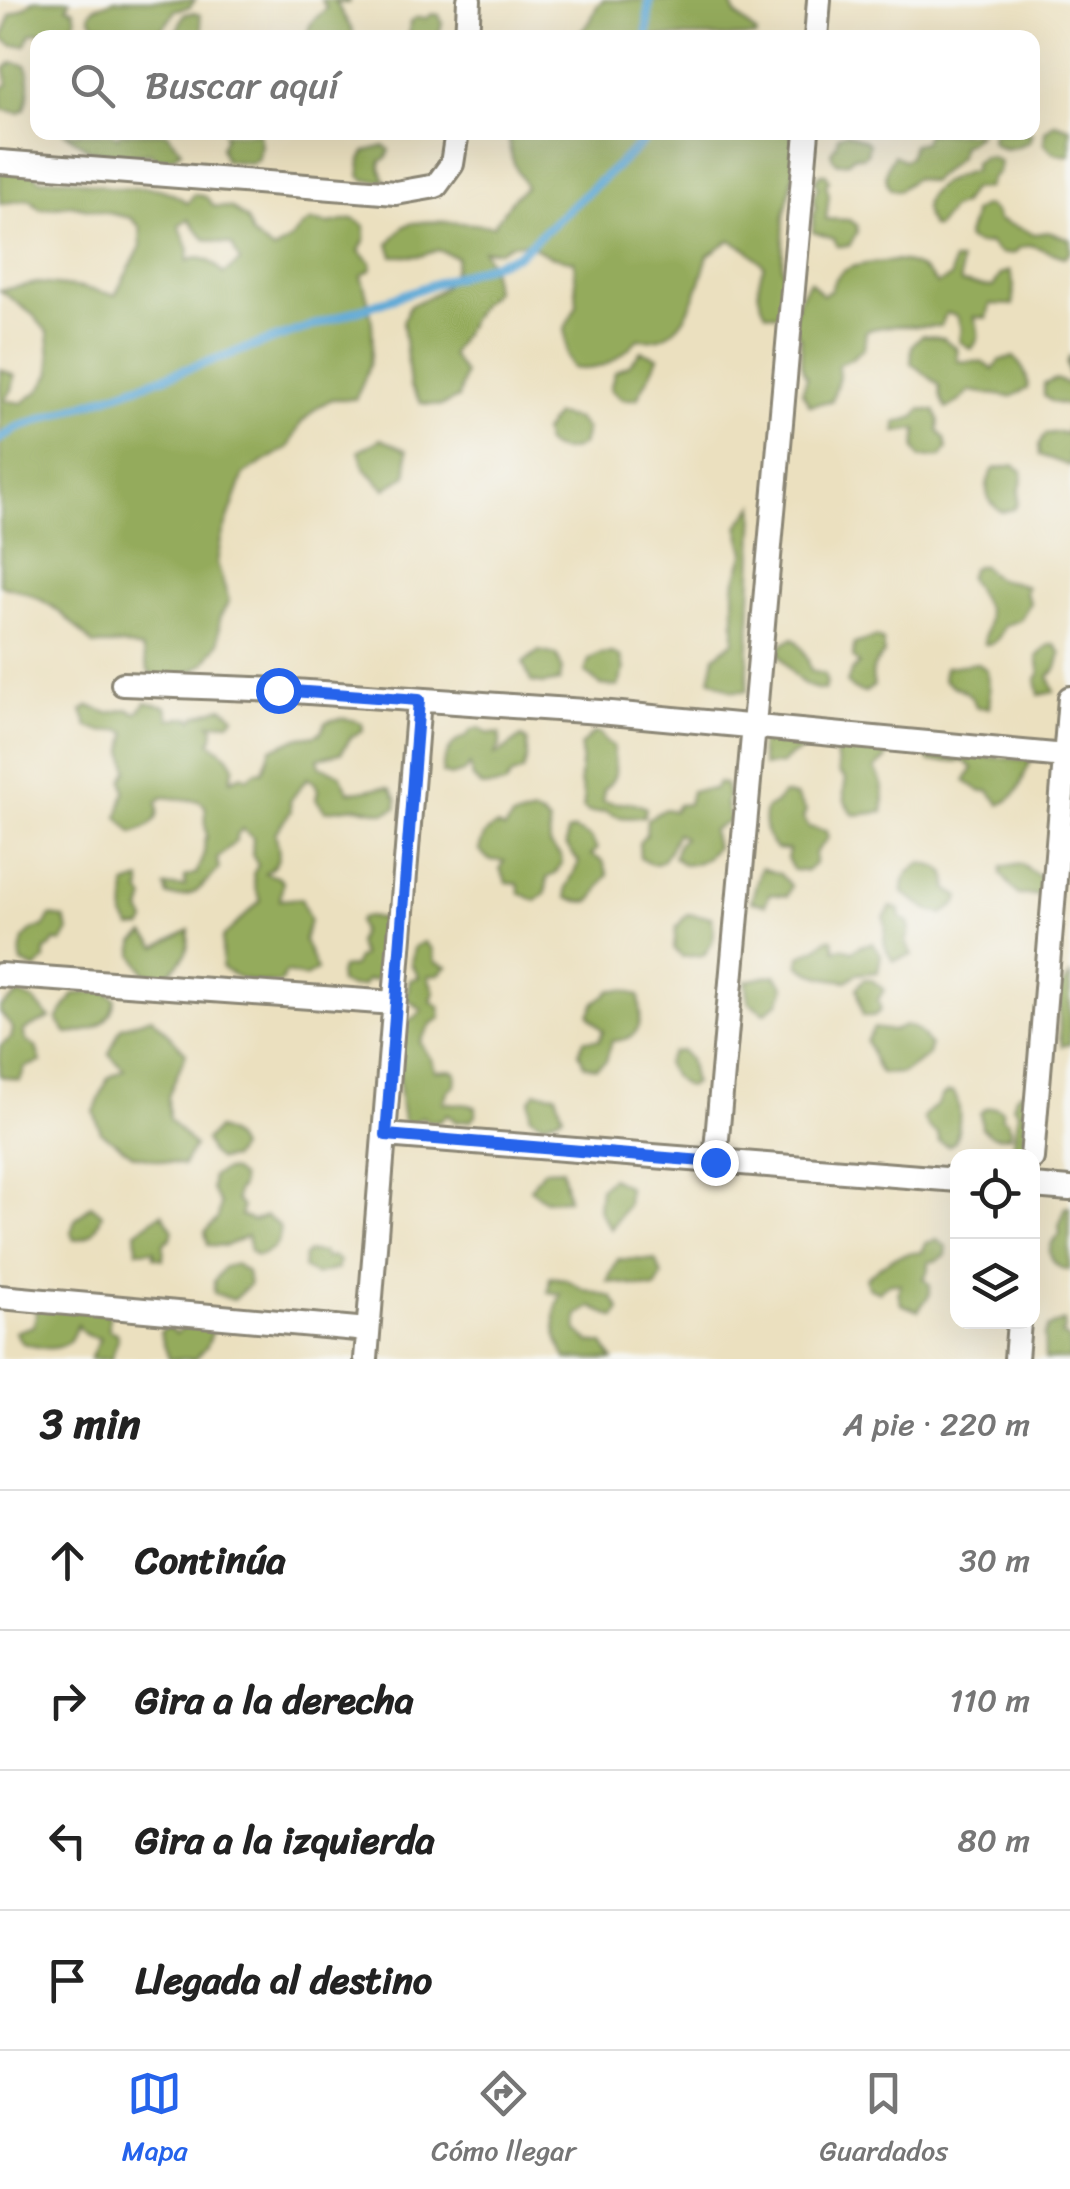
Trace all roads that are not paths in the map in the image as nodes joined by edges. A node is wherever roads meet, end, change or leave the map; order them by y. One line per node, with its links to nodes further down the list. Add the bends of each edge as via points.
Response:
1 (469, 0): 3 (street)
2 (819, 0): 4 (street)
3 (467, 30)
4 (817, 30)
5 (456, 140): 7 (street, via 452,164 436,186 396,194)
6 (806, 140): 11 (street)
7 (0, 162)
8 (124, 684): 10 (street)
9 (1070, 698): 12 (street)
10 (419, 700): 11 (street); 15 (street)
11 (754, 727): 12 (street); 18 (street)
12 (1065, 756): 13 (street)
13 (1063, 881): 17 (street)
14 (0, 975): 15 (street)
15 (394, 1003): 16 (street)
16 (386, 1135): 18 (street); 24 (street)
17 (1033, 1149)
18 (715, 1162): 19 (street)
19 (950, 1179)
20 (1040, 1187): 21 (street)
21 (1070, 1189)
22 (0, 1297): 24 (street)
23 (1018, 1329): 26 (street)
24 (368, 1330): 25 (street)
25 (366, 1359)
26 (1016, 1359)

